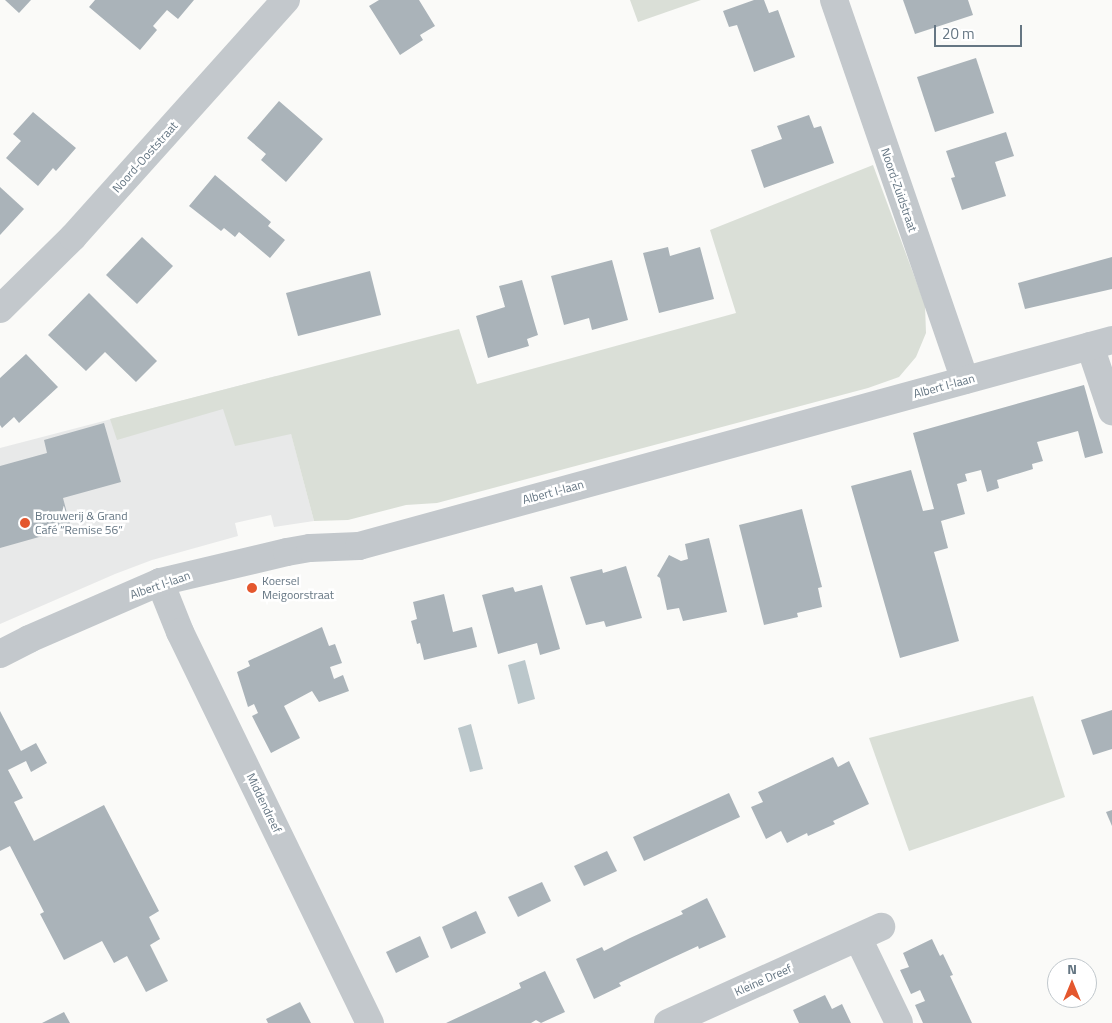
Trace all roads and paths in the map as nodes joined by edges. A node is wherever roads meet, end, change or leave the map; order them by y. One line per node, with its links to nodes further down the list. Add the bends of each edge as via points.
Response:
1 (286, 0): 3 (street, Noord-Ooststraat, via 73,237)
2 (834, 0): 5 (street, Noord-Zuidstraat)
3 (0, 309)
4 (1101, 343): 5 (street, Albert I-laan); 6 (street)
5 (965, 380): 7 (street, Albert I-laan, via 359,546 287,552)
6 (1112, 411)
7 (160, 582): 8 (street, Albert I-laan, via 29,638); 9 (street, Middendreef, via 180,632)
8 (0, 654)
9 (370, 1023)
10 (668, 1023): 11 (street, Kleine Dreef, via 870,933)
11 (898, 1023)

